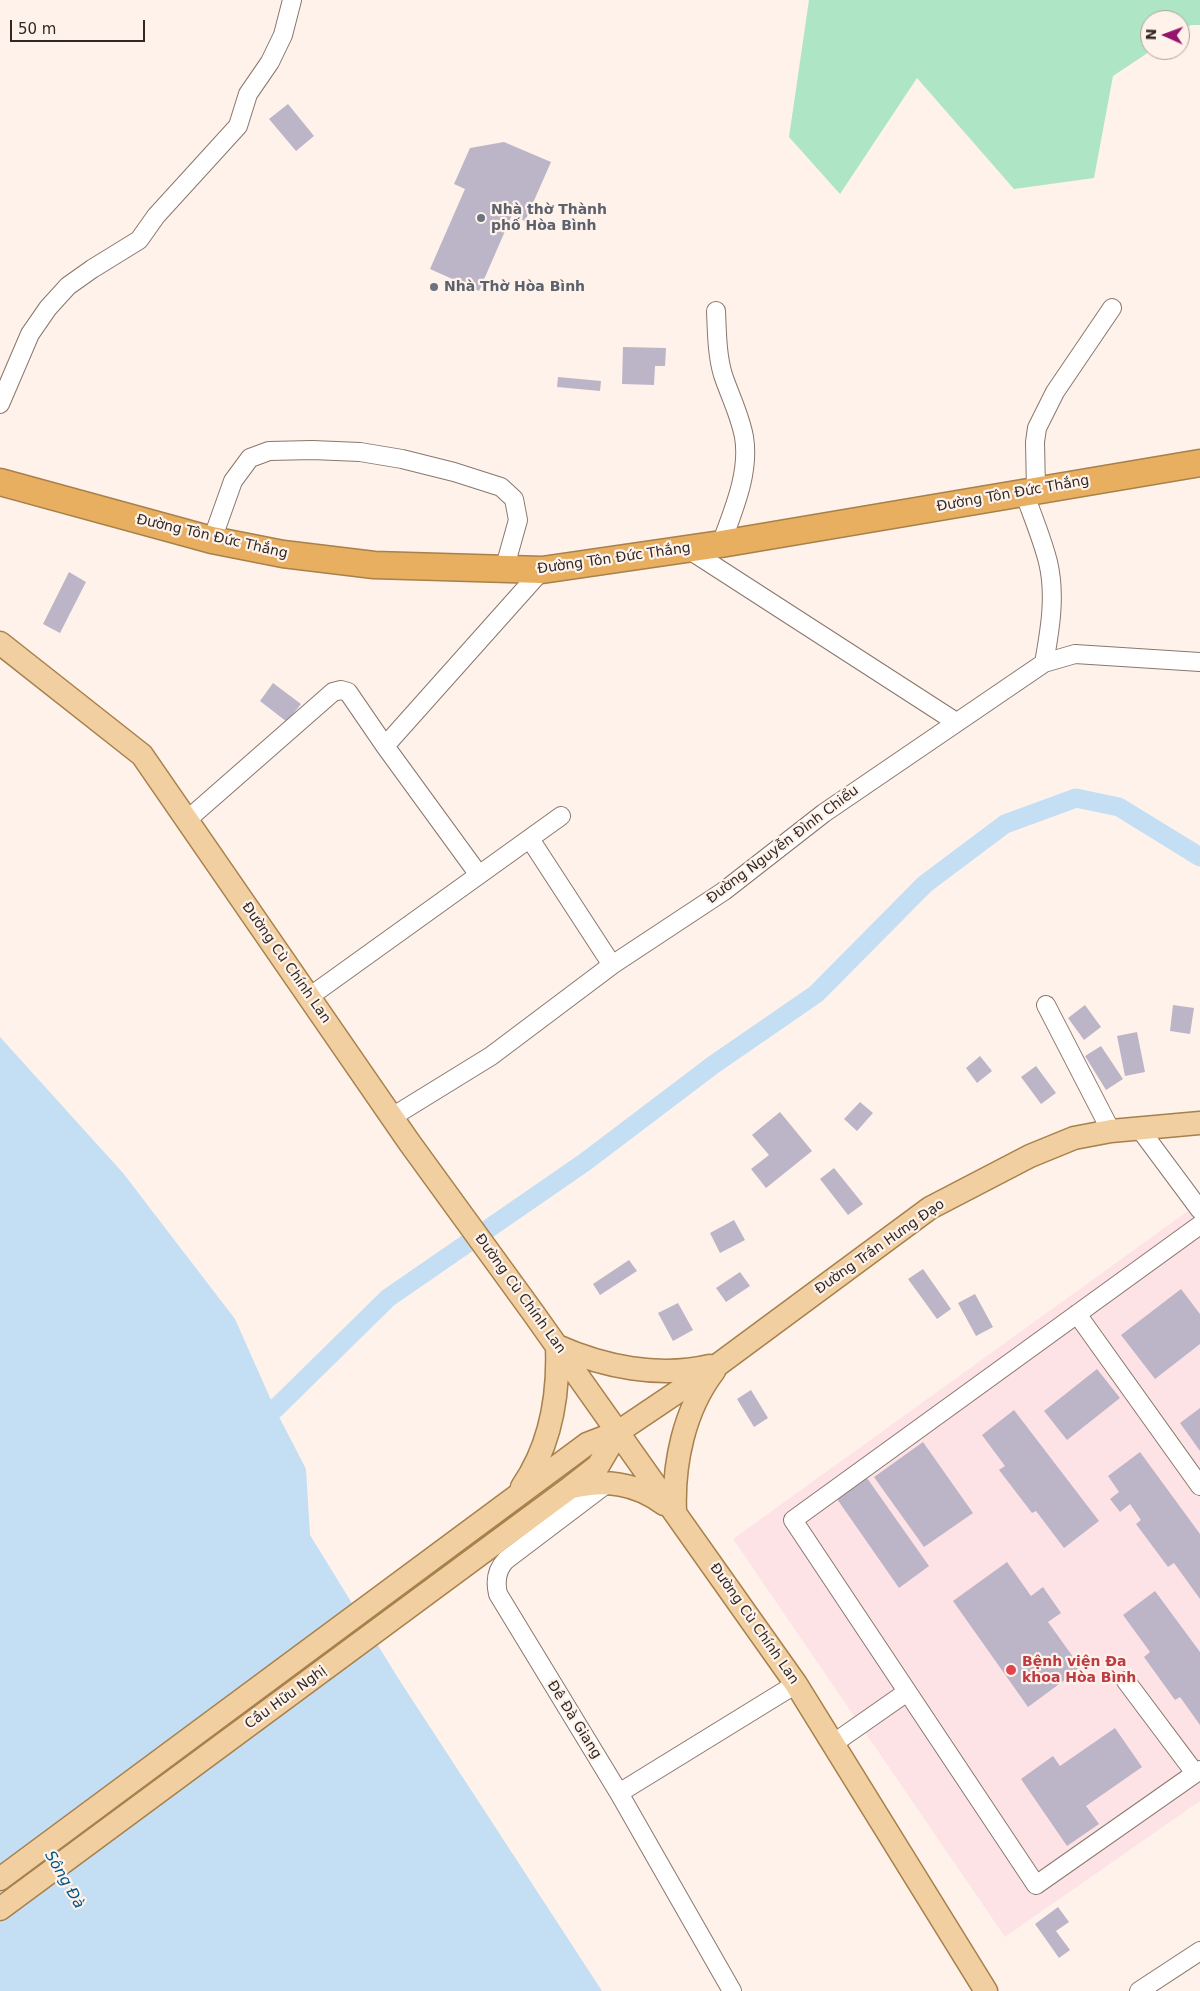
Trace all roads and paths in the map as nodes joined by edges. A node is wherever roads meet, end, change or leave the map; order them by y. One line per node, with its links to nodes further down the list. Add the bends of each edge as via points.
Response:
1 (292, 0): 4 (street, via 283,35 270,62 248,94 238,126 156,216 139,240 68,286 48,308 30,334)
2 (1112, 308): 7 (street, via 1055,392 1037,428)
3 (716, 311): 9 (street, via 720,362 739,418 745,458 735,506)
4 (0, 404)
5 (1200, 463): 7 (highway, Đường Tôn Đức Thắng)
6 (0, 482): 8 (highway, Đường Tôn Đức Thắng)
7 (1030, 491): 9 (highway, Đường Tôn Đức Thắng); 15 (street, via 1052,591)
8 (212, 540): 11 (highway, Đường Tôn Đức Thắng, via 283,554 374,565); 11 (street, via 233,481 250,458 269,451 360,452 402,459 501,487 514,499 518,520)
9 (721, 544): 10 (highway, Đường Tôn Đức Thắng)
10 (688, 549): 12 (highway, Đường Tôn Đức Thắng); 16 (street)
11 (504, 570): 12 (highway, Đường Tôn Đức Thắng)
12 (542, 570): 17 (street)
13 (0, 643): 19 (main road, Đường Cù Chính Lan, via 142,755)
14 (1200, 662): 15 (street, Đường Nguyễn Đình Chiểu, via 1075,654)
15 (1044, 663): 16 (street, Đường Nguyễn Đình Chiểu)
16 (956, 722): 22 (street, Đường Nguyễn Đình Chiểu, via 824,813 724,891)
17 (385, 746): 19 (street, via 348,692 333,692); 21 (street)
18 (561, 816): 20 (street)
19 (187, 820): 23 (main road, Đường Cù Chính Lan)
20 (530, 839): 21 (street); 22 (street)
21 (479, 875): 23 (street)
22 (612, 966): 25 (street, Đường Nguyễn Đình Chiểu, via 491,1056)
23 (309, 997): 25 (main road, Đường Cù Chính Lan)
24 (1046, 1004): 28 (street)
25 (392, 1117): 32 (main road, Đường Cù Chính Lan)
26 (1200, 1122): 27 (main road, Đường Trần Hưng Đạo)
27 (1139, 1128): 28 (main road, Đường Trần Hưng Đạo); 29 (street)
28 (1111, 1131): 33 (main road, Đường Trần Hưng Đạo, via 1074,1138 1030,1156 930,1208)
29 (1200, 1210)
30 (1200, 1225): 31 (street)
31 (1077, 1314): 36 (street); 42 (street, via 793,1520)
32 (557, 1346): 33 (main road, via 598,1361 638,1369 679,1371); 34 (main road, Đường Cù Chính Lan); 38 (main road, via 555,1398 547,1439 531,1475)
33 (719, 1364): 34 (main road, Đường Trần Hưng Đạo); 39 (main road, via 702,1389 686,1430 676,1473)
34 (618, 1432): 37 (main road, Cầu Hữu Nghị, via 598,1466); 38 (main road, Cầu Hữu Nghị, via 587,1444); 39 (main road, Đường Cù Chính Lan)
35 (609, 1482): 37 (main road); 39 (main road, via 644,1491); 45 (street, Đê Đà Giang, via 506,1560 498,1572 496,1586 501,1601)
36 (1200, 1486)
37 (571, 1487): 47 (main road, Cầu Hữu Nghị)
38 (514, 1498): 46 (main road, Cầu Hữu Nghị)
39 (675, 1512): 41 (main road, Đường Cù Chính Lan)
40 (1126, 1681): 44 (street)
41 (796, 1684): 43 (main road, Đường Cù Chính Lan); 45 (street)
42 (908, 1692): 43 (street); 44 (street, via 1036,1885)
43 (834, 1743): 50 (main road, Đường Cù Chính Lan)
44 (1198, 1772)
45 (619, 1793): 49 (street, Đê Đà Giang)
46 (0, 1879)
47 (0, 1909)
48 (1200, 1951): 51 (street)
49 (732, 1991)
50 (986, 1991)
51 (1139, 1991)

